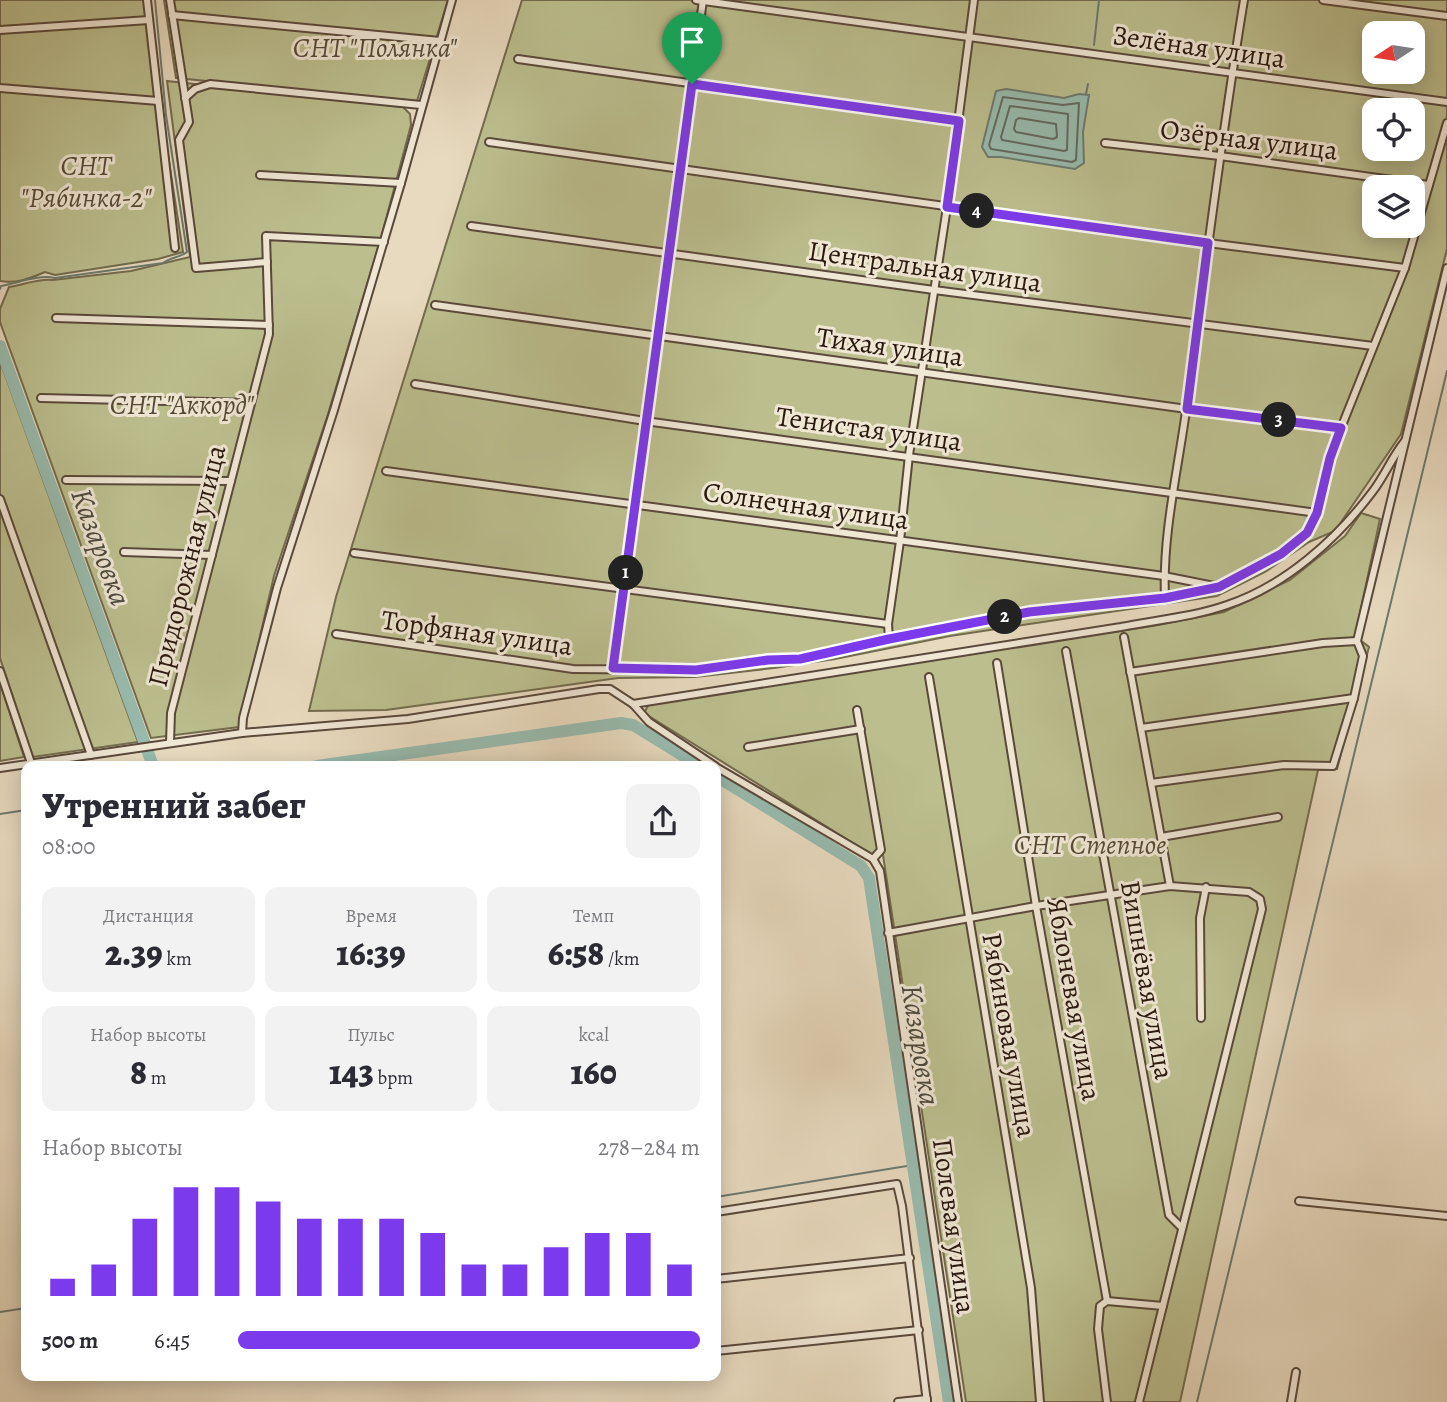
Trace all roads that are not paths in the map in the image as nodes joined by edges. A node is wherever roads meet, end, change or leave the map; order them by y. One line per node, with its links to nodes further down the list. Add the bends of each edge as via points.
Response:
1 (146, 0): 11 (street)
2 (170, 0): 9 (street)
3 (452, 0): 14 (street)
4 (696, 0): 5 (street, Зелёная улица)
5 (703, 0): 13 (street, Зелёная улица); 17 (street)
6 (974, 0): 13 (street)
7 (1244, 0): 16 (street)
8 (1323, 0): 10 (street)
9 (172, 15): 14 (street); 19 (street)
10 (1447, 16)
11 (149, 20): 12 (street); 20 (street)
12 (0, 30)
13 (970, 37): 16 (street, Зелёная улица); 23 (street)
14 (440, 41): 22 (street)
15 (517, 59): 17 (street)
16 (1232, 72): 21 (street, Зелёная улица); 27 (street)
17 (692, 84): 23 (street); 28 (street)
18 (0, 88): 20 (street)
19 (185, 98): 22 (street, via 210,84); 38 (street, via 189,122 179,140 196,268)
20 (158, 101): 36 (street)
21 (1447, 102)
22 (421, 105): 30 (street)
23 (959, 121): 32 (street)
24 (1447, 123): 31 (street)
25 (489, 142): 28 (street)
26 (1105, 143): 27 (street, Озёрная улица)
27 (1220, 156): 31 (street, Озёрная улица); 35 (street)
28 (681, 168): 32 (street); 37 (street)
29 (260, 176): 30 (street)
30 (401, 183): 34 (street)
31 (1429, 185): 39 (street)
32 (947, 207): 35 (street); 41 (street)
33 (471, 226): 37 (street, Центральная улица)
34 (384, 242): 38 (street, Придорожная улица, via 266,236); 88 (street, via 277,588)
35 (1208, 243): 39 (street); 44 (street)
36 (175, 248)
37 (668, 253): 41 (street, Центральная улица); 46 (street)
38 (267, 262): 45 (street, Придорожная улица)
39 (1405, 268): 47 (street)
40 (1447, 268): 55 (street)
41 (934, 290): 44 (street, Центральная улица); 48 (street)
42 (435, 304): 46 (street, Тихая улица)
43 (56, 318): 45 (street)
44 (1198, 324): 47 (street, Центральная улица); 52 (street)
45 (269, 325): 51 (street, Придорожная улица)
46 (658, 337): 48 (street, Тихая улица); 53 (street)
47 (1373, 346): 54 (street)
48 (922, 372): 52 (street, Тихая улица); 56 (street)
49 (415, 384): 53 (street, Тенистая улица)
50 (41, 398): 51 (street)
51 (251, 403): 59 (street, Придорожная улица)
52 (1187, 409): 54 (street, Тихая улица); 60 (street)
53 (645, 421): 56 (street, Тенистая улица); 62 (street)
54 (1341, 428): 63 (street)
55 (1405, 441): 76 (street); 84 (street, via 1375,489 1341,529 1294,569 1226,606 1121,627)
56 (909, 456): 60 (street, Тенистая улица); 64 (street)
57 (386, 471): 62 (street, Солнечная улица)
58 (66, 480): 59 (street)
59 (231, 481): 67 (street, Придорожная улица)
60 (1174, 492): 63 (street, Тенистая улица); 68 (street)
61 (0, 499): 91 (street)
62 (635, 503): 64 (street, Солнечная улица); 70 (street)
63 (1317, 513): 69 (street, Торфяная улица, via 1307,533 1281,554)
64 (900, 541): 68 (street, Солнечная улица); 72 (street)
65 (124, 552): 67 (street)
66 (354, 553): 70 (street)
67 (212, 555): 89 (street, Придорожная улица, via 171,713)
68 (1164, 576): 69 (street, Солнечная улица); 71 (street)
69 (1219, 587): 71 (street, Торфяная улица)
70 (624, 589): 72 (street); 79 (street)
71 (1165, 598): 75 (street, Торфяная улица, via 1029,612)
72 (888, 624): 75 (street)
73 (336, 634): 79 (street, Торфяная улица, via 573,669)
74 (1124, 637): 81 (street)
75 (889, 639): 79 (street, Торфяная улица, via 800,659 696,670)
76 (1357, 641): 81 (street); 83 (street, via 1363,656)
77 (1066, 651): 104 (street, Вишнёвая улица)
78 (997, 663): 105 (street, Яблоневая улица)
79 (613, 668)
80 (0, 671): 92 (street)
81 (1130, 672): 86 (street)
82 (929, 677): 106 (street, Рябиновая улица)
83 (1354, 698): 86 (street); 98 (street, via 1333,766 1284,765)
84 (633, 704): 88 (street, via 610,689 599,689 408,719); 94 (street, via 649,722)
85 (857, 710): 87 (street, Полевая улица)
86 (1140, 728): 98 (street)
87 (861, 729): 90 (street); 101 (street, Полевая улица, via 881,850)
88 (242, 733): 89 (street)
89 (170, 742): 91 (street)
90 (748, 747)
91 (91, 755): 93 (street)
92 (31, 761)
93 (47, 761)
94 (707, 761)
95 (21, 765): 96 (street)
96 (0, 768)
97 (721, 770): 101 (street)
98 (1151, 783): 100 (street)
99 (1278, 817): 100 (street)
100 (1161, 838): 102 (street)
101 (873, 859): 107 (street, Полевая улица, via 880,871)
102 (1170, 886): 103 (street); 104 (street)
103 (1206, 887): 108 (street, via 1200,918); 112 (street, via 1249,892 1260,900 1262,909)
104 (1110, 895): 105 (street); 112 (street, Вишнёвая улица, via 1169,1215)
105 (1036, 906): 106 (street); 115 (street, Яблоневая улица)
106 (968, 918): 107 (street); 123 (street, Рябиновая улица, via 1031,1288)
107 (888, 933): 122 (street, Полевая улица)
108 (1201, 1018)
109 (1299, 1201): 111 (street)
110 (721, 1211): 113 (street, via 897,1184)
111 (1447, 1216)
112 (1182, 1228): 116 (street)
113 (910, 1258): 114 (street); 117 (street)
114 (721, 1278)
115 (1107, 1301): 116 (street); 124 (street, Яблоневая улица, via 1100,1306 1098,1328)
116 (1164, 1306): 125 (street)
117 (919, 1329): 118 (street); 120 (street)
118 (721, 1350)
119 (1296, 1372): 126 (street)
120 (927, 1400): 121 (street)
121 (898, 1402)
122 (958, 1402)
123 (1040, 1402)
124 (1107, 1402)
125 (1139, 1402)
126 (1291, 1402)

